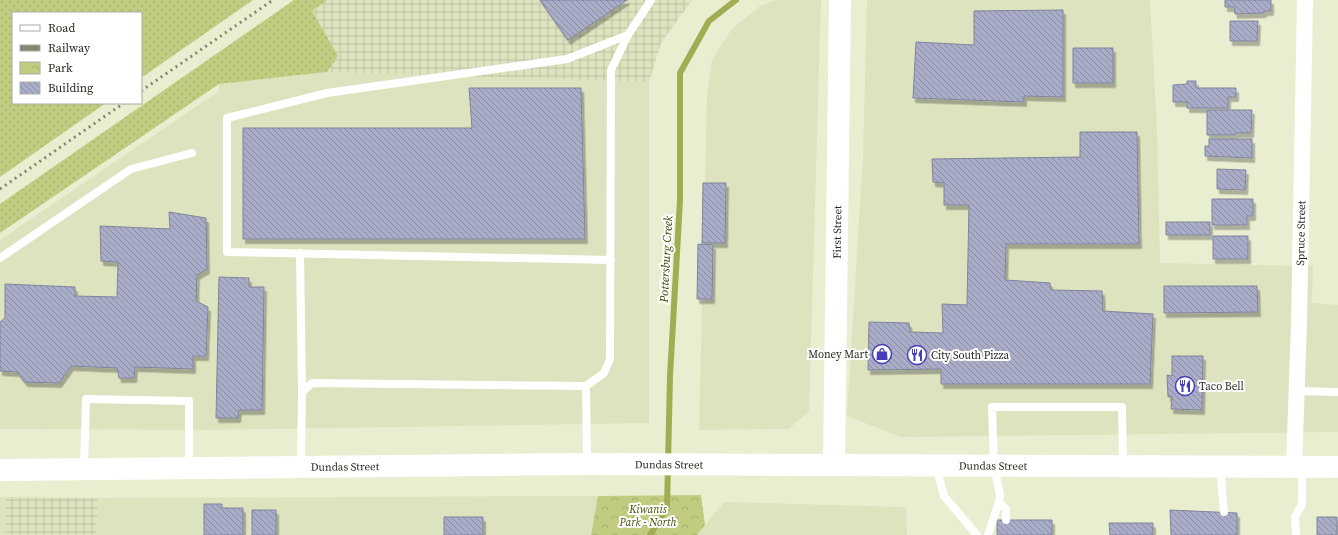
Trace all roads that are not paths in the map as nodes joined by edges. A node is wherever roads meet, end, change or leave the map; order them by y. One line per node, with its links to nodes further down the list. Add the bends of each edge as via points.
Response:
1 (651, 0): 4 (lane)
2 (840, 0): 14 (main road, First Street)
3 (1305, 0): 10 (street, Spruce Street)
4 (628, 35): 6 (lane, via 567,59 327,93 227,118 227,252); 8 (lane, via 611,70)
5 (192, 153): 7 (lane, via 131,169)
6 (300, 253): 8 (lane); 11 (lane)
7 (0, 258)
8 (611, 260): 9 (lane, via 610,359 604,373)
9 (586, 386): 11 (lane, via 312,383); 13 (lane)
10 (1296, 391): 12 (lane); 20 (street, Spruce Street)
11 (302, 392): 17 (lane)
12 (1338, 392)
13 (587, 464): 14 (main road, Dundas Street); 17 (main road, Dundas Street)
14 (834, 464): 15 (main road, Dundas Street)
15 (936, 465): 16 (main road, Dundas Street); 28 (lane, via 944,496)
16 (994, 466): 18 (main road, Dundas Street); 18 (lane, via 992,407 1122,407); 25 (lane)
17 (301, 467): 22 (main road, Dundas Street)
18 (1123, 467): 19 (main road, Dundas Street)
19 (1220, 467): 20 (main road, Dundas Street); 26 (lane)
20 (1298, 467): 21 (main road, Dundas Street); 30 (lane, via 1302,504 1295,517)
21 (1338, 467)
22 (189, 468): 23 (main road, Dundas Street); 23 (lane, via 189,401 86,399)
23 (84, 469): 24 (main road, Dundas Street)
24 (0, 470)
25 (999, 502): 27 (lane, via 1006,509); 29 (lane)
26 (1224, 512)
27 (1006, 520)
28 (977, 535)
29 (988, 535)
30 (1296, 535)

